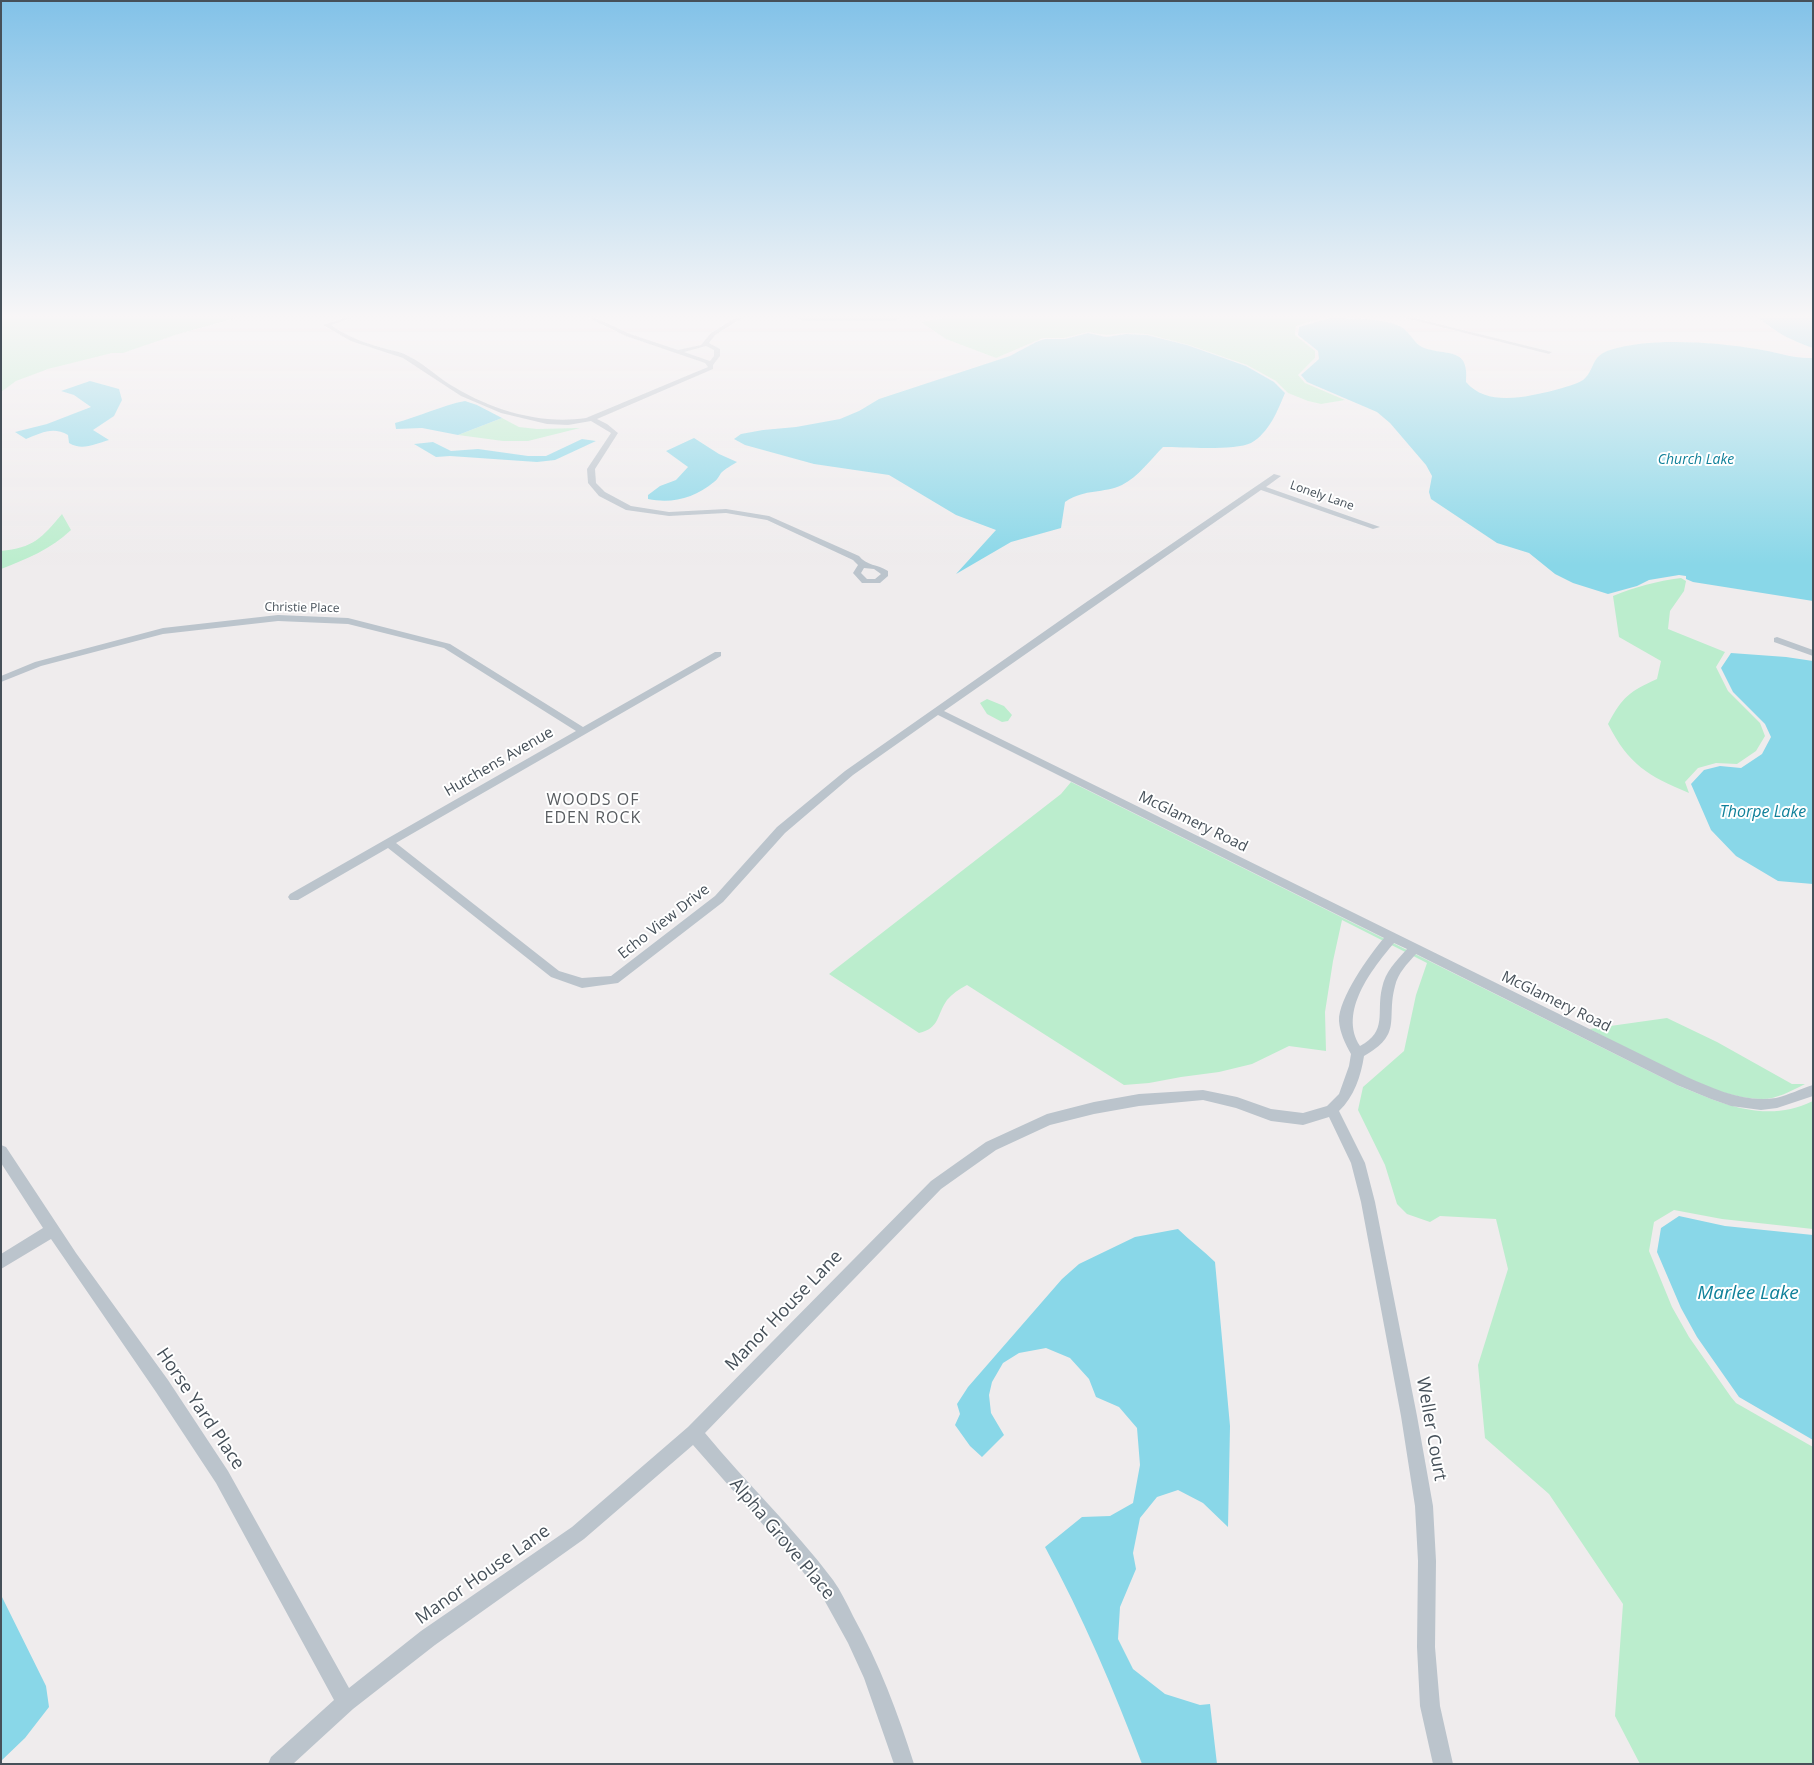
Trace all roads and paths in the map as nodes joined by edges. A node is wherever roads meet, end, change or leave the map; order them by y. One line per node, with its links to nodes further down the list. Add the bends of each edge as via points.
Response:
1 (478, 400): 3 (street, via 506,413 537,421 562,424)
2 (637, 400): 3 (street)
3 (594, 420): 7 (street, via 615,433 590,469 592,483 602,494 629,508 670,514 726,511 769,518 856,558)
4 (1277, 476): 5 (street)
5 (1260, 487): 6 (street, Lonely Lane); 12 (street)
6 (1376, 527)
7 (862, 565)
8 (1777, 640): 10 (street)
9 (718, 654): 13 (street, Hutchens Avenue)
10 (1813, 654)
11 (1, 679): 13 (street, Christie Place, via 38,664 163,631 278,618 348,621 448,646)
12 (938, 711): 14 (street, Echo View Drive, via 849,773 781,830 719,899 614,980 582,982 555,974); 16 (street, McGlamery Road)
13 (583, 731): 14 (street, Hutchens Avenue)
14 (388, 843): 15 (street, Hutchens Avenue)
15 (294, 896)
16 (1392, 937): 17 (street, McGlamery Road); 18 (street, via 1375,957 1350,1000 1345,1019 1349,1039)
17 (1415, 948): 18 (street, via 1392,977 1385,1029 1372,1047); 19 (street, McGlamery Road, via 1682,1081 1729,1101 1768,1106 1792,1101)
18 (1358, 1053): 20 (street, via 1345,1097)
19 (1813, 1090)
20 (1332, 1110): 24 (street, Manor House Lane, via 1304,1119 1271,1114 1203,1095 1139,1100 1047,1120 991,1146 936,1185); 28 (street, Weller Court, via 1358,1163 1368,1202 1409,1416 1424,1506 1430,1706)
21 (1, 1151): 22 (street, Horse Yard Place)
22 (53, 1230): 23 (street); 25 (street, Horse Yard Place, via 222,1477)
23 (1, 1262)
24 (694, 1433): 25 (street, Manor House Lane, via 578,1533 428,1638); 27 (street, Alpha Grove Place, via 724,1472 772,1522 827,1588 859,1645 889,1715)
25 (346, 1702): 26 (street, Manor House Lane)
26 (278, 1764)
27 (904, 1764)
28 (1443, 1764)

